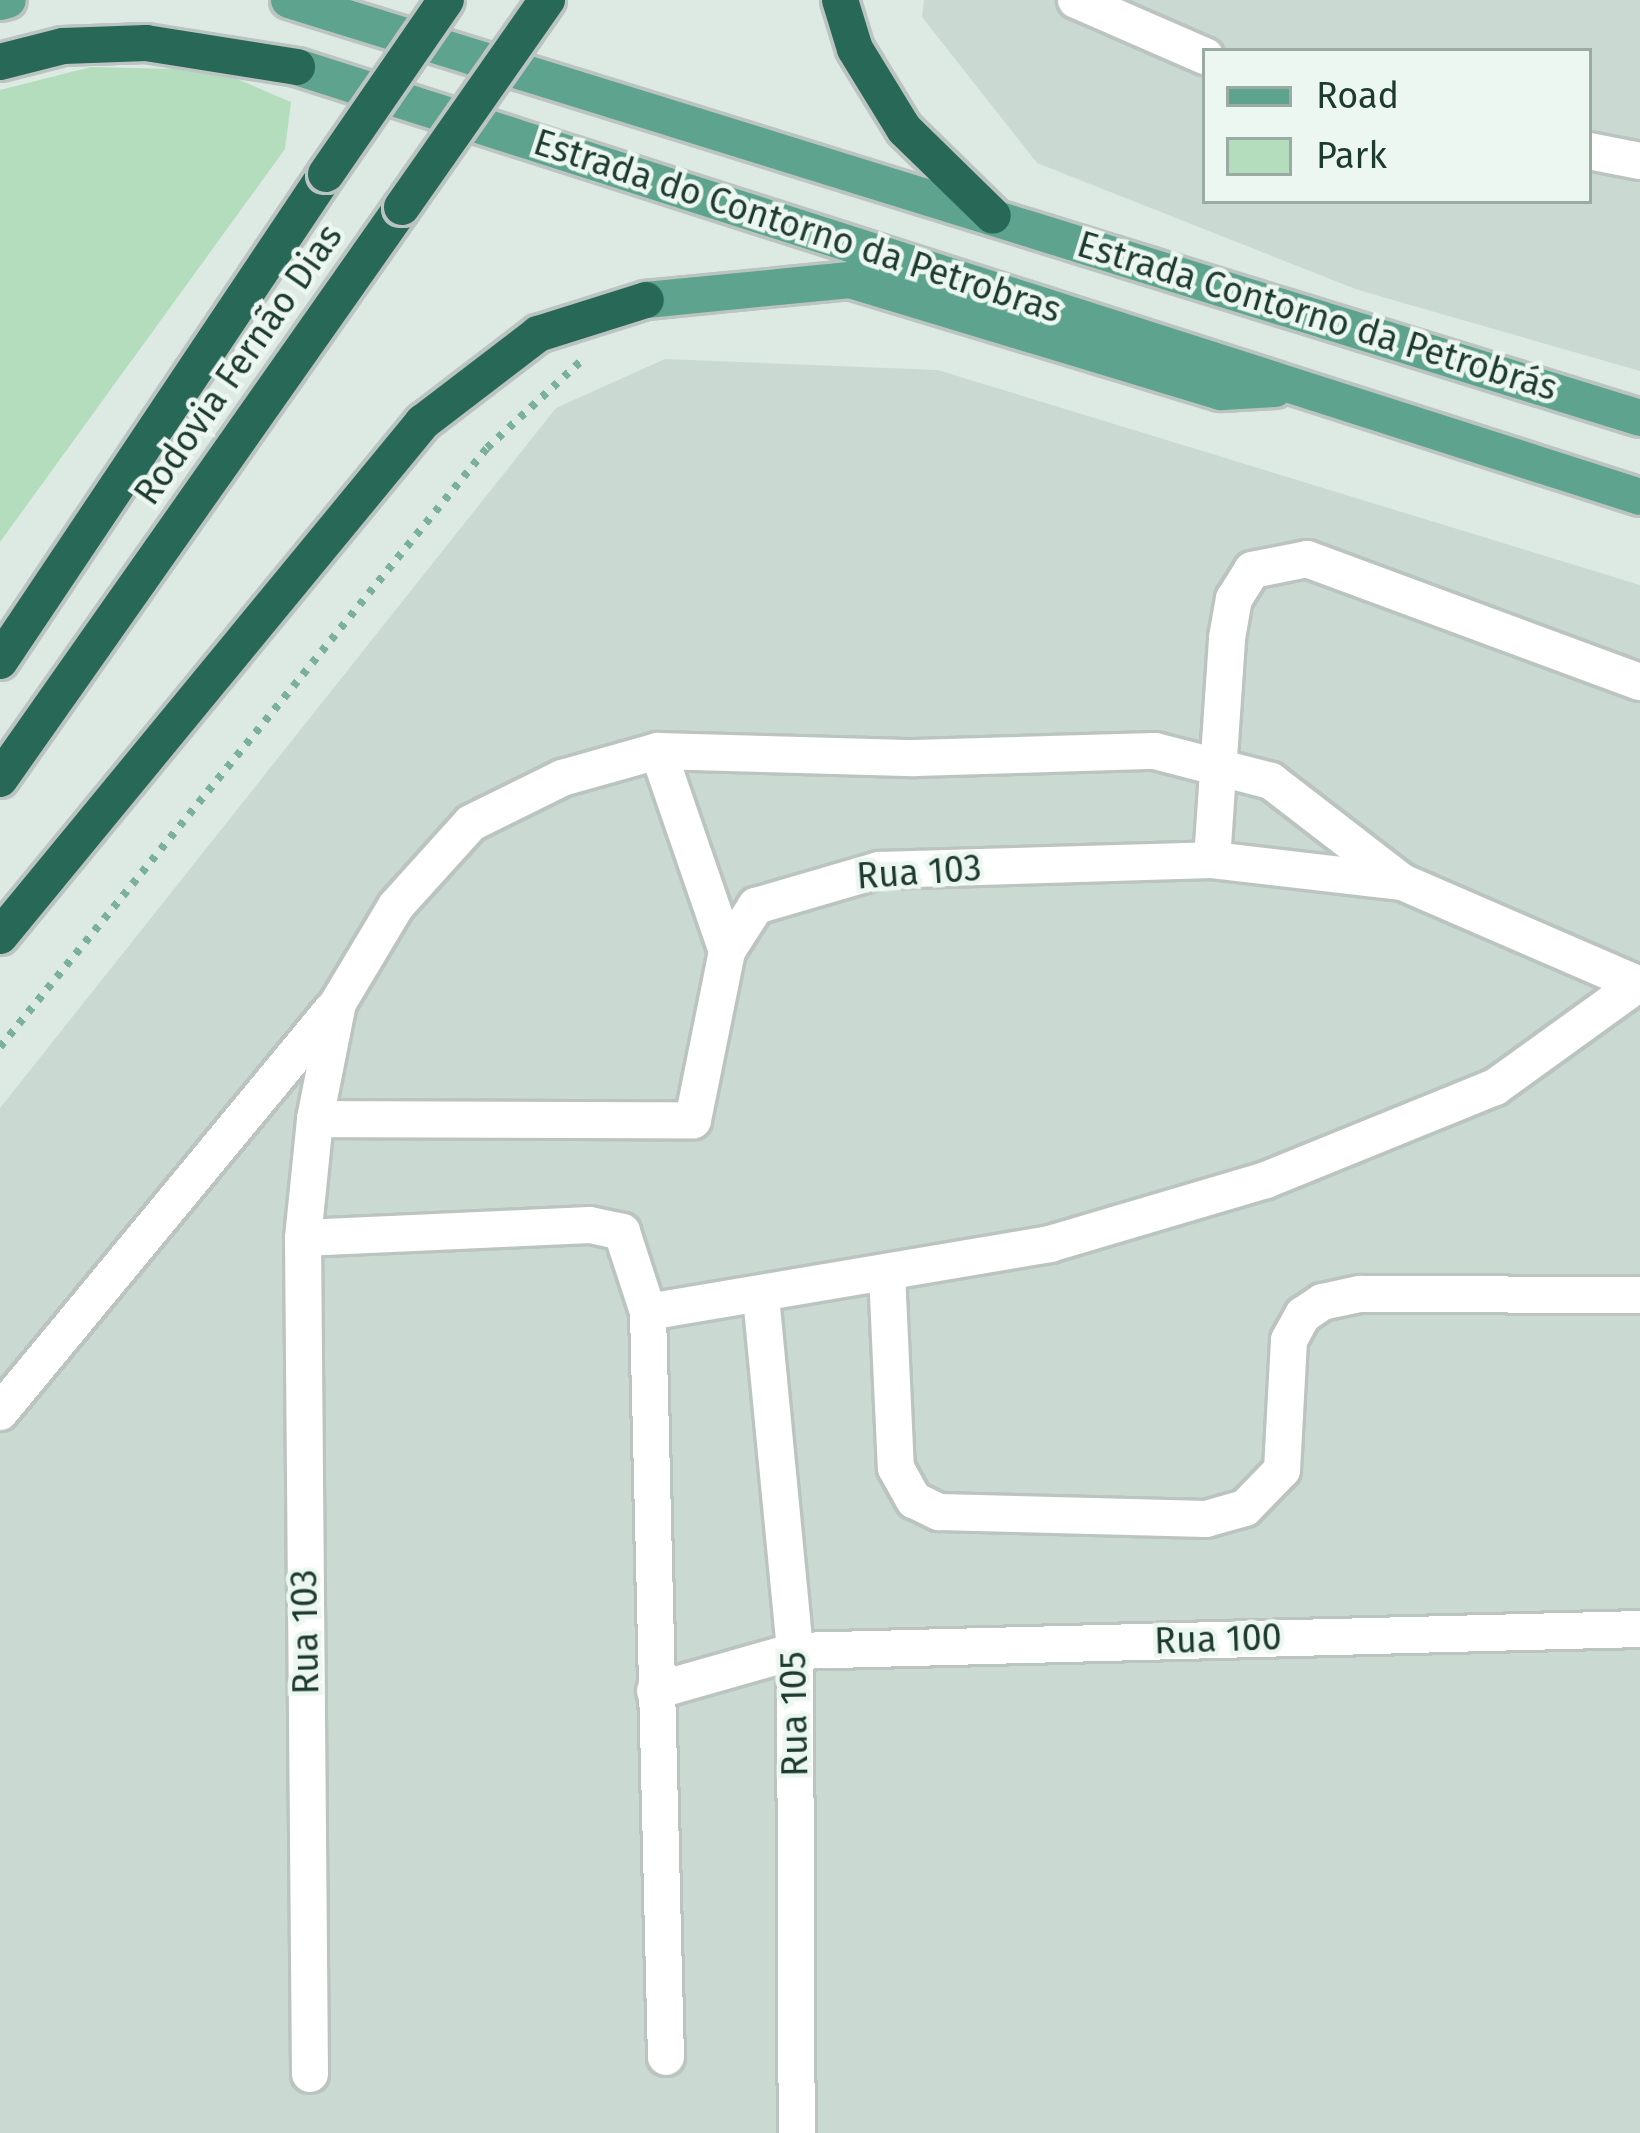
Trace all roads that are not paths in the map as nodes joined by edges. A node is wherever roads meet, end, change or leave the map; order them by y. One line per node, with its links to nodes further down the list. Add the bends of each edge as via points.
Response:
1 (289, 0): 11 (main road, Estrada Contorno da Petrobrás)
2 (446, 0): 16 (highway, Rodovia Fernão Dias, bridge)
3 (547, 0): 20 (highway, Rodovia Fernão Dias, bridge)
4 (839, 0): 11 (highway, via 855,50 904,129)
5 (1076, 0): 6 (lane)
6 (1202, 55)
7 (0, 62): 8 (highway, via 63,46 146,44)
8 (297, 67): 13 (main road, Estrada do Contorno da Petrobras)
9 (1592, 152): 10 (lane)
10 (1640, 161)
11 (993, 215): 14 (main road, Estrada Contorno da Petrobrás)
12 (646, 301): 13 (main road, via 850,280 1221,392); 23 (highway, via 538,334 423,422)
13 (1296, 388): 15 (main road, Estrada Contorno da Petrobrás)
14 (1640, 418)
15 (1640, 497)
16 (0, 662)
17 (1640, 682): 19 (lane, via 1307,559 1271,566 1252,570 1234,599)
18 (658, 751): 19 (lane, Rua 103, via 916,758 1155,751); 24 (lane); 26 (lane, Rua 103, via 562,778 471,823 396,906)
19 (1216, 767): 21 (lane); 22 (lane, Rua 103, via 1271,781)
20 (0, 779)
21 (1212, 860): 22 (lane, Rua 103); 24 (lane, Rua 103, via 879,870 756,906)
22 (1402, 882): 25 (lane, Rua 103)
23 (0, 935)
24 (727, 951): 27 (lane, Rua 103, via 693,1120)
25 (1639, 985): 29 (lane, via 1495,1088 1384,1136 1050,1244)
26 (338, 1003): 27 (lane, Rua 103); 33 (lane, Rua 103)
27 (315, 1119): 28 (lane, Rua 103)
28 (302, 1238): 32 (lane, via 590,1225 622,1232); 38 (lane, Rua 103)
29 (887, 1274): 30 (lane, via 896,1468 914,1500 939,1512 1206,1519 1245,1508 1282,1470 1289,1340 1322,1302 1361,1294); 31 (lane)
30 (1640, 1295)
31 (761, 1297): 32 (lane); 35 (lane, Rua 105)
32 (648, 1312): 36 (lane)
33 (0, 1412)
34 (1640, 1629): 35 (lane, Rua 100)
35 (795, 1652): 36 (lane, Rua 100); 39 (lane, Rua 105)
36 (655, 1691): 37 (lane)
37 (666, 2057)
38 (310, 2074)
39 (797, 2133)

